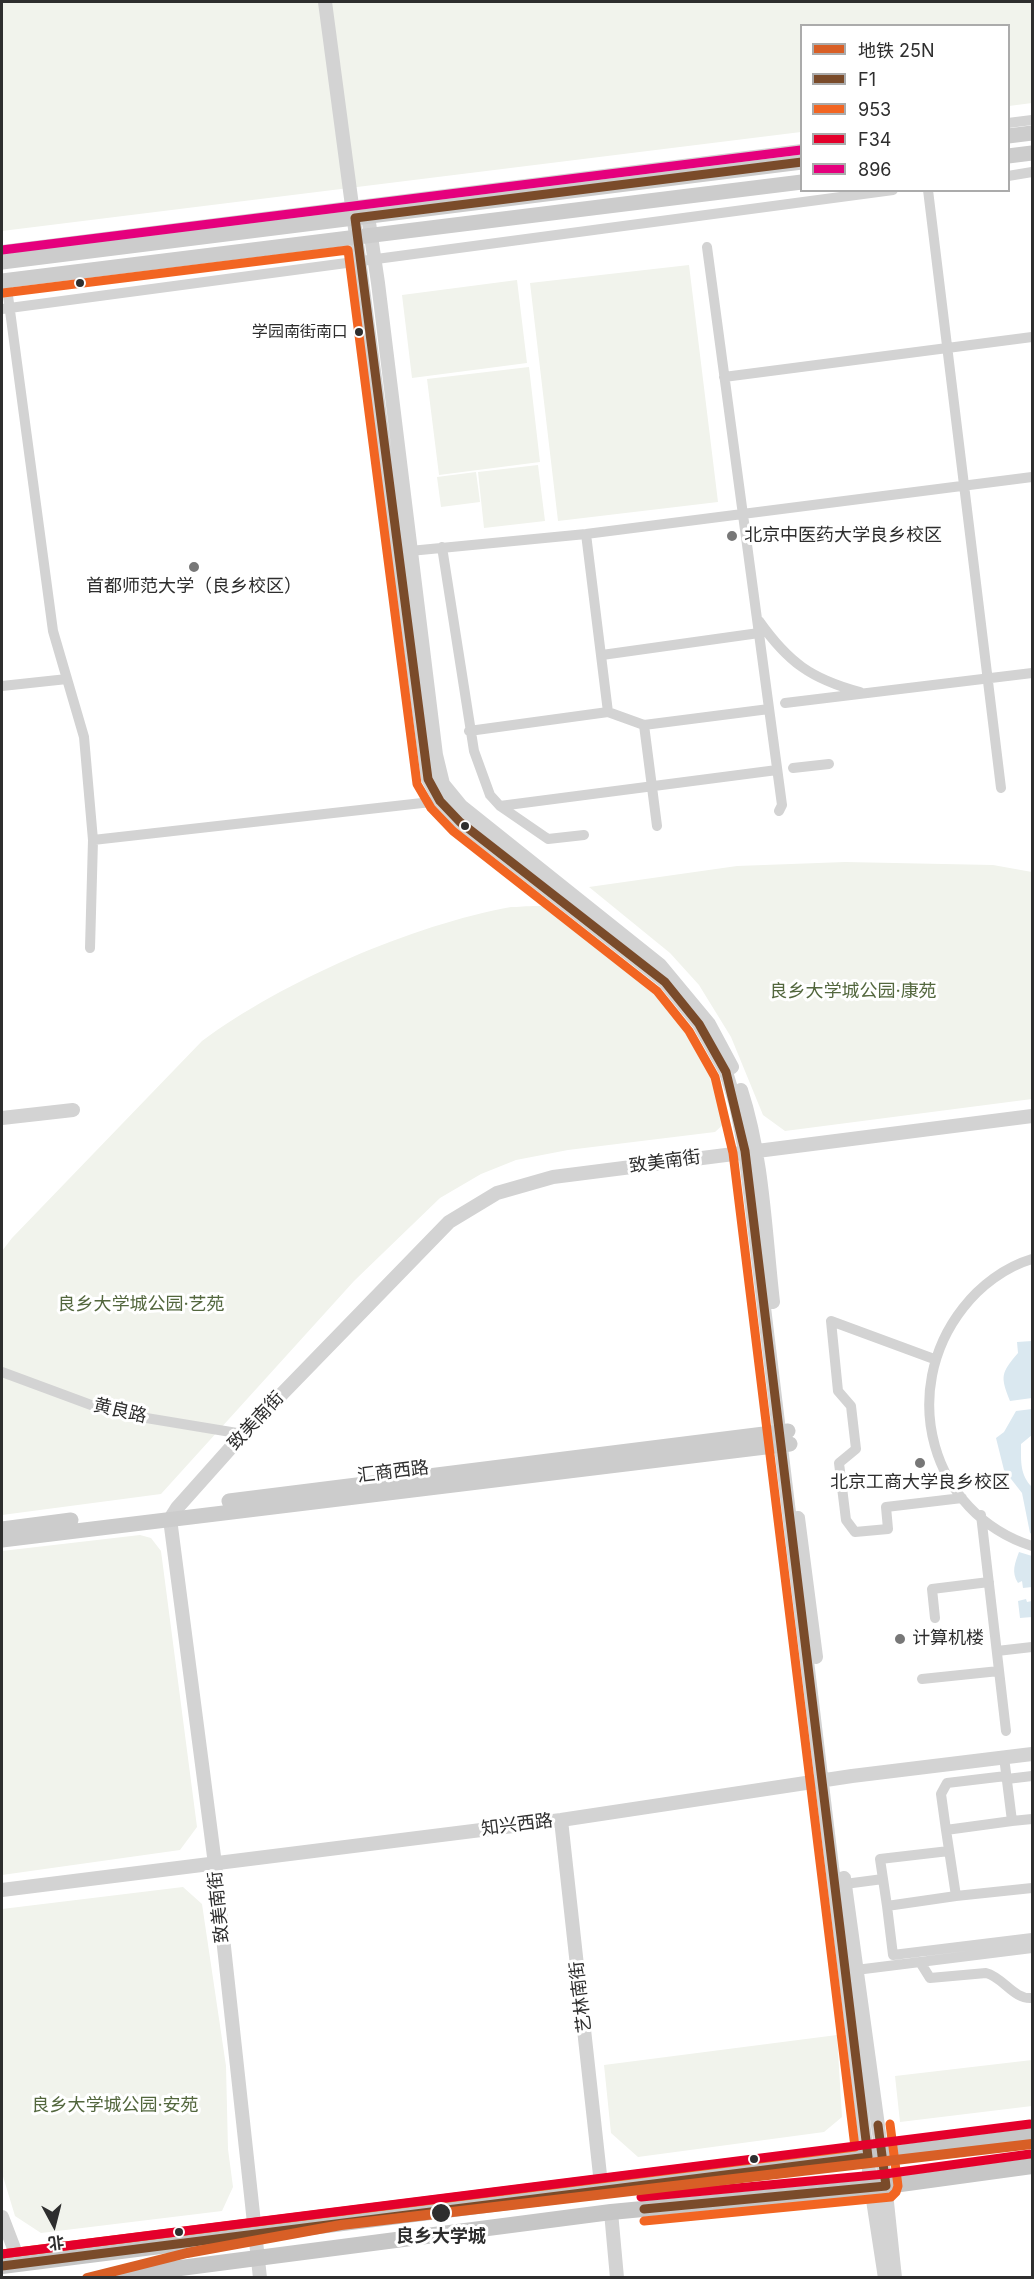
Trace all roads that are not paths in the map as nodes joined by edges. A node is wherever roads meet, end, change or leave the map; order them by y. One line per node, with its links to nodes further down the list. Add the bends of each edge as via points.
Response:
1 (325, 2): 15 (street, via 348,188)
2 (1032, 120): 3 (street)
3 (1010, 123)
4 (1032, 133): 5 (main road)
5 (1010, 136)
6 (800, 149): 15 (street)
7 (1032, 153): 8 (main road)
8 (1010, 156)
9 (800, 162): 15 (main road)
10 (1032, 172): 11 (street)
11 (1010, 176)
12 (800, 182): 16 (main road)
13 (878, 192): 19 (street)
14 (928, 192): 24 (street)
15 (358, 213): 16 (street); 18 (street); 20 (main road)
16 (364, 236): 19 (street); 21 (main road)
17 (707, 247): 25 (street)
18 (2, 250)
19 (368, 260): 22 (street); 29 (street); 48 (street, via 424,757 428,779)
20 (2, 262)
21 (4, 281): 22 (street)
22 (5, 309): 34 (street, via 53,631)
23 (1032, 337): 24 (street)
24 (947, 348): 25 (street); 35 (street)
25 (724, 377): 30 (street)
26 (1032, 477): 27 (street)
27 (586, 534): 28 (street); 32 (street)
28 (442, 547): 29 (street); 42 (street)
29 (410, 551): 48 (street)
30 (757, 618): 31 (street); 37 (street, via 783,652 806,672)
31 (759, 633): 32 (street); 39 (street)
32 (602, 655): 40 (street)
33 (1032, 673): 35 (street)
34 (67, 679): 36 (street); 53 (street, via 84,737)
35 (987, 679): 37 (street); 47 (street)
36 (2, 686)
37 (866, 693): 38 (street)
38 (785, 703)
39 (769, 709): 41 (street); 45 (street)
40 (608, 712): 41 (street); 42 (street)
41 (644, 725): 46 (street)
42 (469, 731): 49 (street, via 490,795)
43 (829, 764): 44 (street)
44 (793, 768)
45 (777, 770): 46 (street); 50 (street, via 782,805)
46 (652, 786): 49 (street); 51 (street)
47 (1001, 788)
48 (445, 798): 53 (street); 58 (street, via 633,941 686,993 710,1023 733,1068 753,1129)
49 (500, 806): 52 (street, via 548,840)
50 (779, 811)
51 (657, 826)
52 (584, 835)
53 (93, 840): 54 (street)
54 (90, 948)
55 (73, 1110): 57 (street)
56 (1032, 1116): 58 (street, 致美南街)
57 (2, 1118)
58 (751, 1150): 62 (street, 致美南街, via 553,1177 497,1193 449,1222); 63 (street)
59 (1032, 1259): 60 (street, via 1008,1269 974,1294 948,1328)
60 (934, 1359): 64 (street, via 928,1415 933,1440 949,1480); 64 (street, via 831,1320 838,1391 851,1406 856,1449 839,1463 846,1520 855,1532 888,1528 886,1507)
61 (2, 1372): 62 (street, 黄良路, via 110,1412)
62 (243, 1434): 65 (street, 致美南街)
63 (785, 1438): 65 (main road, 汇商西路); 80 (street)
64 (962, 1498): 66 (street)
65 (173, 1513): 67 (main road, 汇商西路); 68 (main road, 汇商西路); 86 (street, 致美南街)
66 (981, 1515): 69 (street, via 1000,1532); 70 (street)
67 (2, 1529)
68 (2, 1539)
69 (1032, 1546)
70 (989, 1582): 71 (street, via 932,1589); 73 (street)
71 (935, 1618)
72 (1032, 1647): 73 (street)
73 (997, 1651): 74 (street)
74 (999, 1671): 75 (street); 76 (street)
75 (922, 1679)
76 (1006, 1731)
77 (1032, 1754): 80 (street, 知兴西路)
78 (1006, 1773): 79 (street); 83 (street); 84 (street, via 947,1783 941,1794)
79 (1032, 1776)
80 (827, 1780): 82 (street, 知兴西路); 88 (street); 99 (street)
81 (1032, 1819): 83 (street)
82 (561, 1820): 86 (street, 知兴西路); 101 (street, 艺林南街)
83 (1012, 1821): 84 (street)
84 (946, 1830): 85 (street)
85 (949, 1851): 87 (street, via 880,1859); 91 (street)
86 (215, 1864): 90 (street, 知兴西路); 105 (street, 致美南街)
87 (884, 1882): 88 (street); 92 (street)
88 (845, 1887): 96 (street)
89 (1032, 1888): 91 (street)
90 (2, 1890)
91 (956, 1896): 92 (street)
92 (887, 1906): 93 (street, via 894,1955)
93 (1032, 1938)
94 (1032, 1948): 95 (street)
95 (920, 1962): 96 (street); 97 (street, via 930,1978 986,1973 1020,1996)
96 (856, 1970): 99 (street)
97 (1032, 1998)
98 (1032, 2136): 99 (main road)
99 (875, 2156): 102 (street); 105 (main road)
100 (1032, 2166): 102 (main road)
101 (600, 2175)
102 (878, 2187): 103 (main road); 112 (street); 113 (street)
103 (611, 2212): 106 (main road); 111 (street)
104 (2, 2217): 107 (street)
105 (256, 2232): 106 (street, 致美南街); 107 (main road)
106 (258, 2258): 109 (main road); 110 (street, 致美南街)
107 (20, 2264): 108 (main road)
108 (2, 2266)
109 (104, 2277)
110 (260, 2277)
111 (617, 2277)
112 (885, 2277)
113 (895, 2277)

